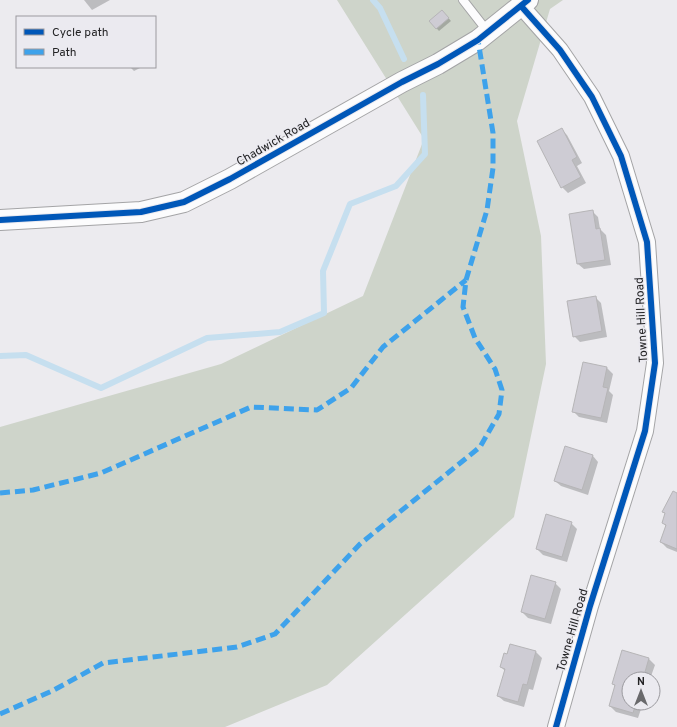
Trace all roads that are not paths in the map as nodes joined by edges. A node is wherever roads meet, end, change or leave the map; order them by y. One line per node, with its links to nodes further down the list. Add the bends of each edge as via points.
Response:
1 (463, 0): 3 (lane)
2 (525, 3): 3 (street, Chadwick Road); 5 (street, Towne Hill Road, via 592,97 622,156 647,242 655,363 645,431 590,606)
3 (488, 32): 4 (street, Chadwick Road, via 438,64 230,180 184,202 141,212)
4 (0, 218)
5 (556, 727)

